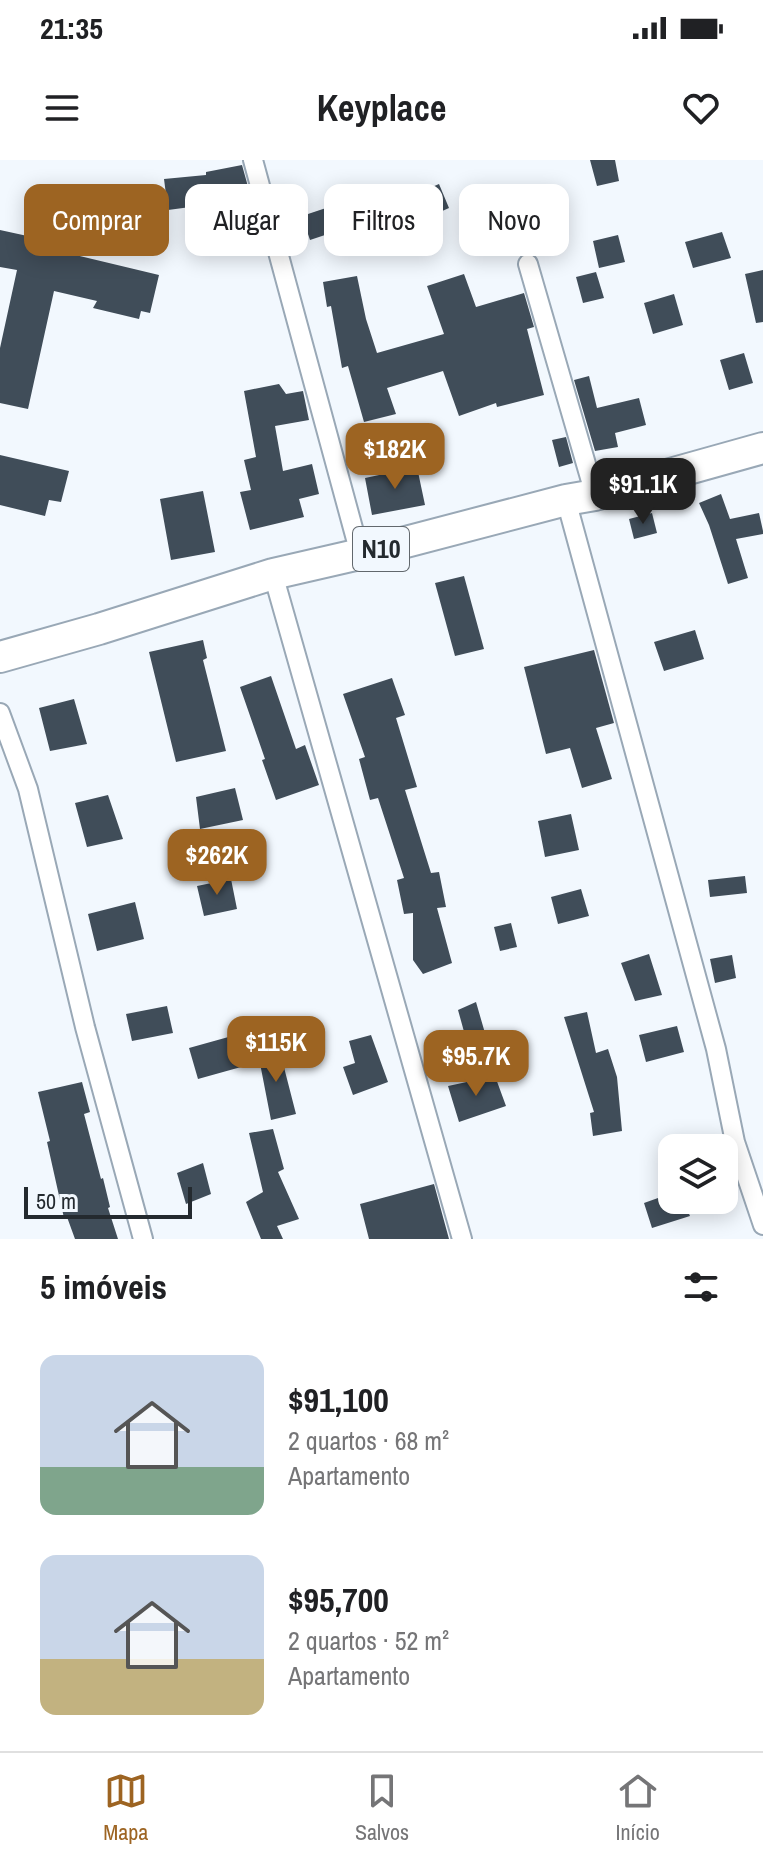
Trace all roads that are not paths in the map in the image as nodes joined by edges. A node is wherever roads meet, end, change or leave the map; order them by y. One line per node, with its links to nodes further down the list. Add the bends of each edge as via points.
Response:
1 (253, 160): 6 (street)
2 (528, 264): 4 (street)
3 (763, 448): 4 (main road, N10)
4 (595, 495): 5 (main road, N10)
5 (566, 500): 6 (main road, N10); 10 (street, via 716,1049 735,1142)
6 (360, 554): 7 (main road, N10)
7 (273, 574): 8 (main road, N10); 12 (street)
8 (0, 657)
9 (0, 713): 11 (street, via 28,789)
10 (763, 1225)
11 (143, 1239)
12 (462, 1239)

